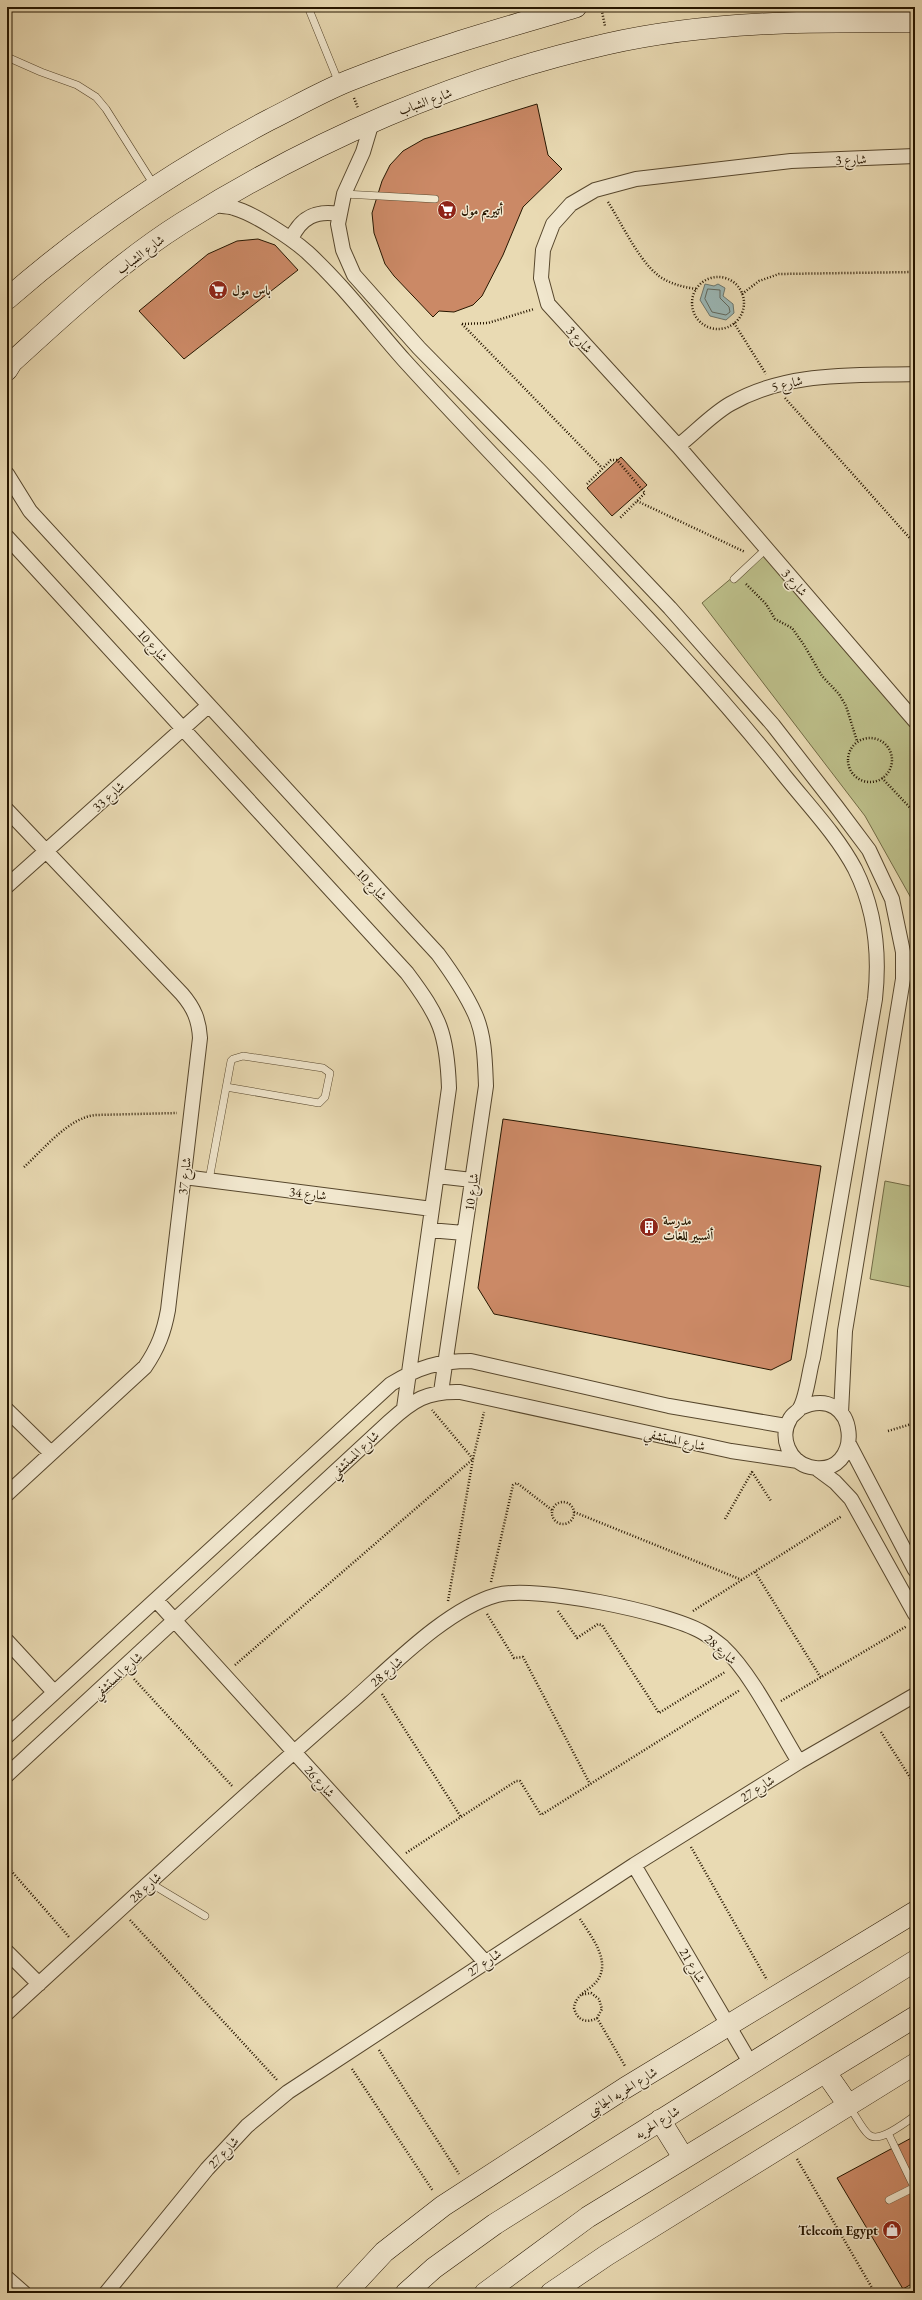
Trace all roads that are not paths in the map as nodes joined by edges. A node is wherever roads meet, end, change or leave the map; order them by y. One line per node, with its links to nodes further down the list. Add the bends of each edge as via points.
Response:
1 (308, 7): 8 (lane)
2 (576, 7): 8 (street, via 434,50)
3 (785, 7): 6 (street)
4 (843, 14): 5 (street, شارع الشباب); 6 (street, شارع الشباب)
5 (915, 22)
6 (772, 23): 9 (street, شارع الشباب, via 690,31 609,44 532,64 407,107)
7 (7, 57): 11 (lane, via 77,85 96,97)
8 (344, 83): 11 (street, via 220,146)
9 (369, 123): 12 (street, via 363,152); 14 (street, شارع الشباب, via 292,160)
10 (915, 156): 22 (street, شارع 3, via 791,161 636,179 599,189 571,204 553,224 543,250 541,278 548,304)
11 (155, 186): 17 (street, via 43,267)
12 (344, 194): 13 (lane); 15 (street)
13 (435, 199)
14 (213, 205): 16 (street, via 236,208); 20 (street, شارع الشباب, via 180,224 82,299 12,362)
15 (339, 214): 16 (street, via 314,214 296,228); 18 (street, via 338,224 343,250 354,274)
16 (291, 239): 19 (street, via 340,285)
17 (7, 298)
18 (387, 313): 19 (street); 27 (street)
19 (374, 324): 28 (street, via 508,472)
20 (7, 370)
21 (915, 374): 22 (street, شارع 5, via 816,376 786,381 729,404)
22 (678, 446): 25 (street, شارع 3)
23 (7, 474): 29 (street, شارع 10, via 30,511)
24 (7, 537): 31 (street)
25 (761, 553): 26 (lane); 30 (street, شارع 3)
26 (736, 577)
27 (670, 608): 28 (street); 49 (street, via 773,725 869,850 892,899 899,925 903,952 900,1006 845,1330)
28 (654, 623): 47 (street, via 756,739 840,845 865,892 873,918 878,972 875,999 818,1331)
29 (208, 706): 31 (street, شارع 33); 39 (street, شارع 10, via 438,954 476,1015 484,1050 486,1086)
30 (915, 721)
31 (182, 729): 33 (street, شارع 33); 36 (street, via 399,963 426,998 441,1025 448,1056 449,1088)
32 (7, 810): 33 (street, شارع 37)
33 (47, 850): 34 (street, شارع 33); 37 (street, شارع 37, via 192,1007 199,1022 200,1038)
34 (7, 886)
35 (226, 1087): 35 (lane, via 231,1061 239,1056 323,1068 330,1073 325,1097 319,1103); 38 (lane)
36 (437, 1176): 39 (street); 40 (street)
37 (184, 1177): 38 (street, شارع 34); 52 (street, شارع 37, via 165,1330 157,1350 145,1367)
38 (209, 1180): 40 (street, شارع 34)
39 (472, 1180): 42 (street, شارع 10)
40 (432, 1209): 41 (street)
41 (429, 1230): 42 (street); 44 (street)
42 (464, 1233): 43 (street, شارع 10)
43 (446, 1361): 44 (street, شارع المستشفي); 45 (street, شارع 10); 50 (street, شارع المستشفي, via 471,1361 669,1406)
44 (410, 1372): 46 (street); 57 (street, شارع المستشفي, via 390,1384)
45 (441, 1392): 46 (street, شارع المستشفي, via 421,1397); 53 (street, شارع المستشفي, via 460,1392 685,1442)
46 (404, 1408): 59 (street, شارع المستشفي)
47 (800, 1408): 49 (street, via 817,1403); 50 (street)
48 (7, 1410): 52 (street)
49 (841, 1413): 51 (street, via 849,1428)
50 (786, 1426): 53 (street, via 786,1442 792,1456)
51 (849, 1444): 54 (street, via 840,1459 833,1464); 56 (street)
52 (51, 1453): 55 (street, شارع 37)
53 (798, 1461): 54 (street)
54 (816, 1468): 58 (street, via 835,1482 856,1507)
55 (7, 1494)
56 (915, 1570)
57 (156, 1600): 59 (street, شارع 26); 61 (street, شارع المستشفي)
58 (912, 1620)
59 (175, 1621): 64 (street, شارع 26); 66 (street, شارع المستشفي)
60 (7, 1641): 61 (street)
61 (54, 1692): 63 (street, شارع المستشفي)
62 (915, 1695): 65 (street, شارع 27)
63 (7, 1736)
64 (294, 1752): 65 (street, شارع 28, via 445,1620 500,1594 529,1592 638,1611 701,1631 739,1664); 68 (street, شارع 28); 73 (street, شارع 26)
65 (799, 1762): 67 (street, شارع 27)
66 (7, 1775)
67 (634, 1865): 73 (street, شارع 27); 77 (street, شارع 21)
68 (150, 1883): 70 (lane); 74 (street, شارع 28)
69 (915, 1912): 77 (street, شارع الحريه الجانبى)
70 (205, 1916)
71 (7, 1952): 74 (street)
72 (915, 1961): 78 (street, شارع الحريه)
73 (485, 1962): 90 (street, شارع 27, via 288,2092 248,2126 207,2169)
74 (39, 1984): 75 (street, شارع 28)
75 (7, 2013)
76 (915, 2017): 80 (street)
77 (729, 2025): 78 (street, شارع 21); 91 (street, شارع الحريه الجانبى, via 442,2206 384,2252)
78 (751, 2064): 83 (street, شارع الحريه)
79 (915, 2064): 81 (street)
80 (826, 2073): 81 (street); 85 (street)
81 (848, 2106): 84 (lane, via 871,2136 878,2138); 94 (street, via 607,2254)
82 (915, 2116): 84 (lane)
83 (660, 2120): 85 (street); 92 (street, شارع الحريه, via 495,2224 434,2268)
84 (888, 2133): 86 (lane)
85 (683, 2157): 93 (street, via 588,2217)
86 (915, 2187): 87 (lane)
87 (889, 2200)
88 (7, 2278): 89 (street)
89 (24, 2293)
90 (106, 2293)
91 (346, 2293)
92 (406, 2293)
93 (485, 2293)
94 (551, 2293)

